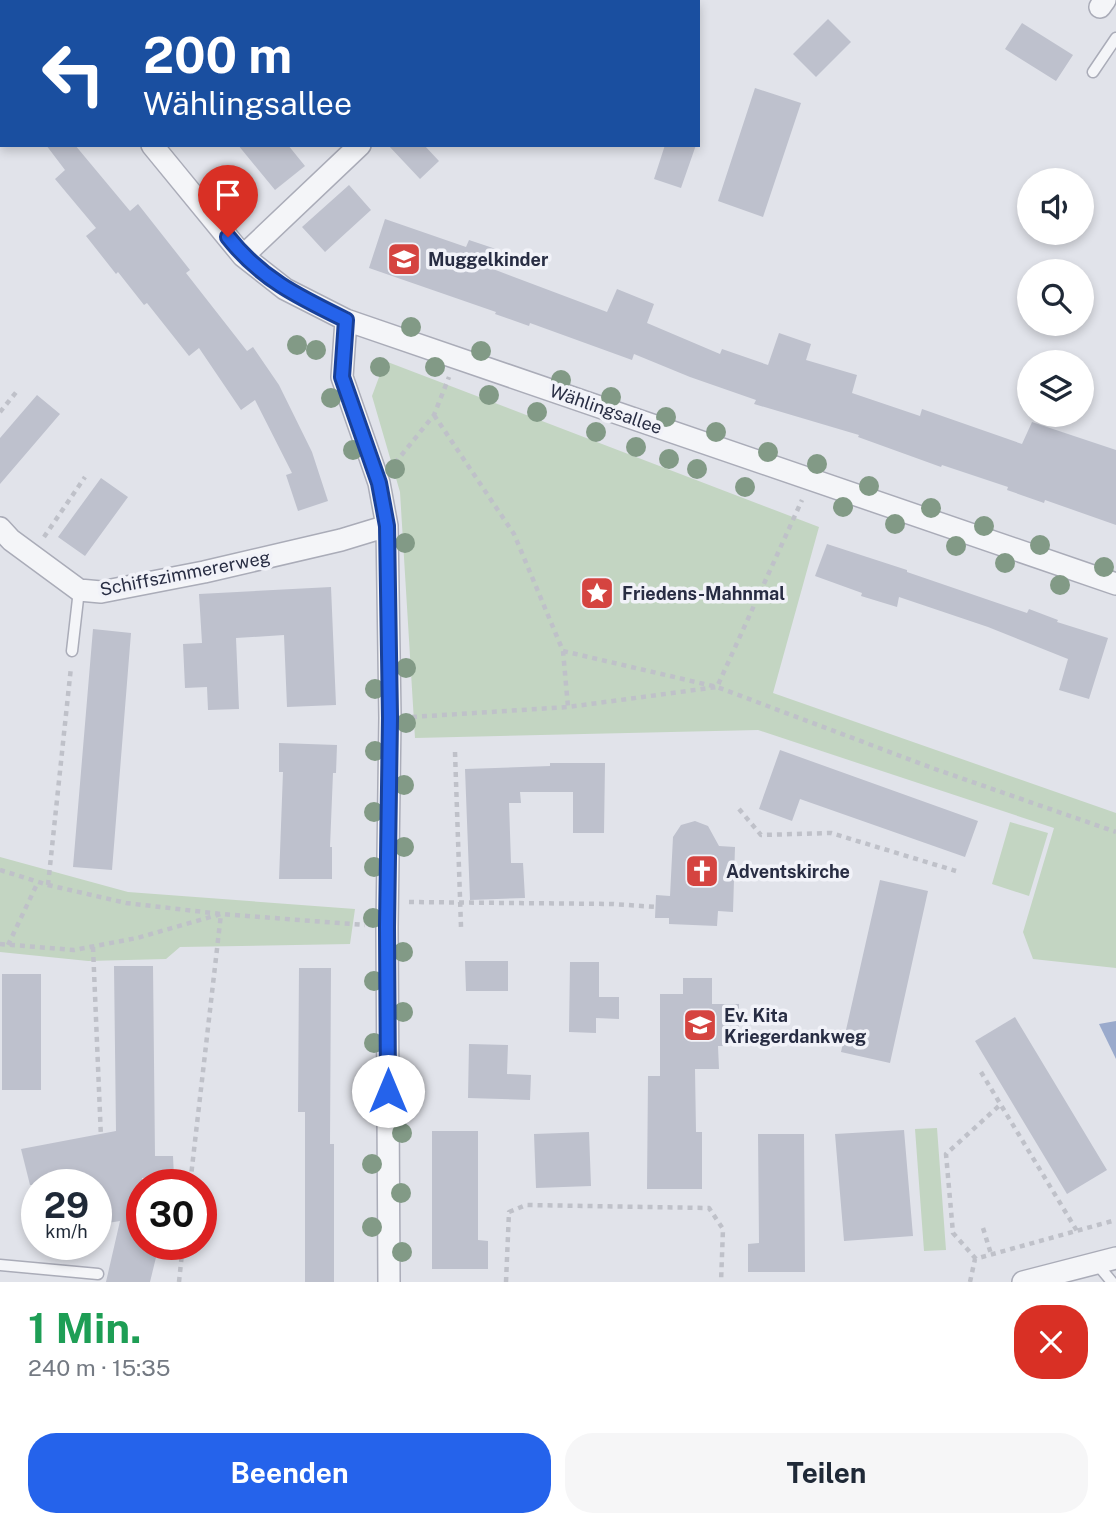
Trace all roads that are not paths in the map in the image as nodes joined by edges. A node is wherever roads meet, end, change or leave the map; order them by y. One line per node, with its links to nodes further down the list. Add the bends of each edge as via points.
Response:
1 (1116, 38): 2 (lane)
2 (1093, 72)
3 (154, 147): 5 (street, Wählingsallee)
4 (358, 147): 5 (street)
5 (243, 256): 6 (street, Wählingsallee, via 285,289)
6 (346, 320): 7 (street, via 342,377 379,483); 9 (street, Wählingsallee)
7 (387, 526): 10 (street, Schiffszimmererweg, via 204,572 101,592); 15 (street)
8 (0, 528): 10 (street, Schiffszimmererweg)
9 (1116, 584)
10 (79, 590): 11 (lane)
11 (72, 651)
12 (1106, 1261): 16 (street); 17 (lane)
13 (0, 1265): 14 (lane)
14 (98, 1275)
15 (389, 1282)
16 (1023, 1282)
17 (1112, 1282)

